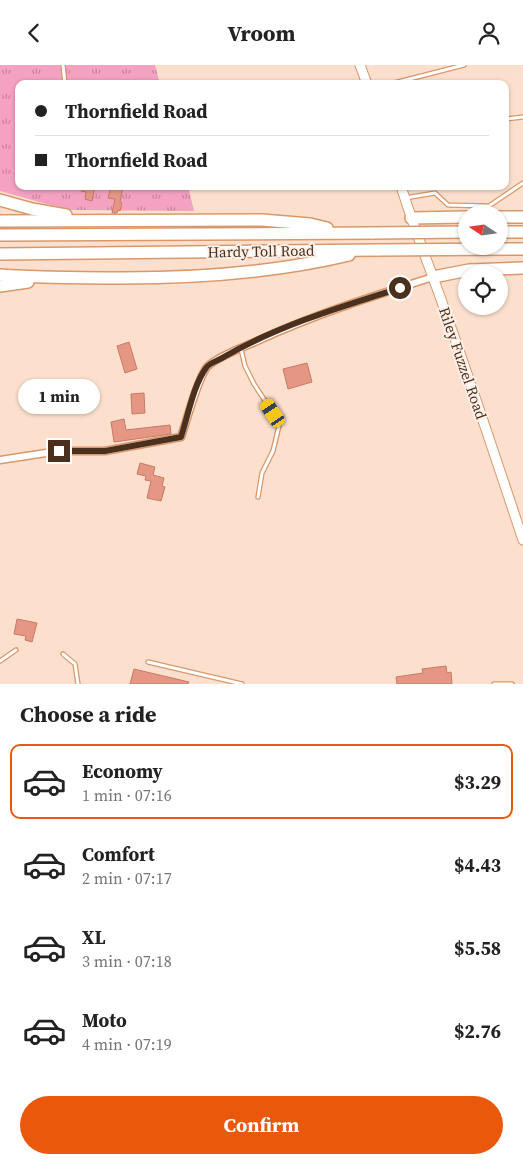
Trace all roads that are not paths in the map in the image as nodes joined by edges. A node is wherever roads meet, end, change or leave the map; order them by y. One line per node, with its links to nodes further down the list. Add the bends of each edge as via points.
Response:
1 (63, 65): 4 (lane)
2 (360, 65): 5 (main road)
3 (464, 65): 6 (lane)
4 (65, 80)
5 (366, 80)
6 (406, 80)
7 (523, 117): 8 (lane)
8 (509, 119)
9 (523, 183): 11 (lane, via 488,205 448,205 435,193)
10 (402, 190): 11 (main road, Riley Fuzzel Road)
11 (404, 198): 16 (main road, Riley Fuzzel Road)
12 (0, 200): 17 (highway)
13 (458, 217): 16 (highway)
14 (508, 217): 15 (highway)
15 (523, 217)
16 (411, 218): 29 (main road, Riley Fuzzel Road)
17 (92, 219): 18 (highway); 21 (highway, via 262,220)
18 (0, 221)
19 (508, 232): 20 (highway)
20 (523, 232)
21 (353, 233): 22 (highway, Hardy Toll Road, bridge); 23 (highway, Hardy Toll Road)
22 (458, 233)
23 (0, 235)
24 (523, 249): 25 (highway, Hardy Toll Road, bridge)
25 (373, 250): 26 (highway, Hardy Toll Road); 30 (highway, via 313,263 188,277)
26 (0, 254)
27 (523, 268): 29 (highway, via 469,270)
28 (0, 275): 30 (highway)
29 (434, 277): 32 (street, via 334,309); 35 (main road, Riley Fuzzel Road)
30 (47, 279): 31 (highway)
31 (0, 286)
32 (241, 348): 33 (street, via 206,367 181,437 105,451 59,451); 34 (lane, via 245,366 279,426 273,451 262,473)
33 (0, 460)
34 (258, 497)
35 (523, 540)
36 (16, 651): 38 (lane)
37 (63, 654): 40 (lane, via 75,664)
38 (0, 661)
39 (148, 662): 41 (lane)
40 (78, 684)
41 (242, 684)
42 (494, 684): 43 (lane)
43 (512, 684)

